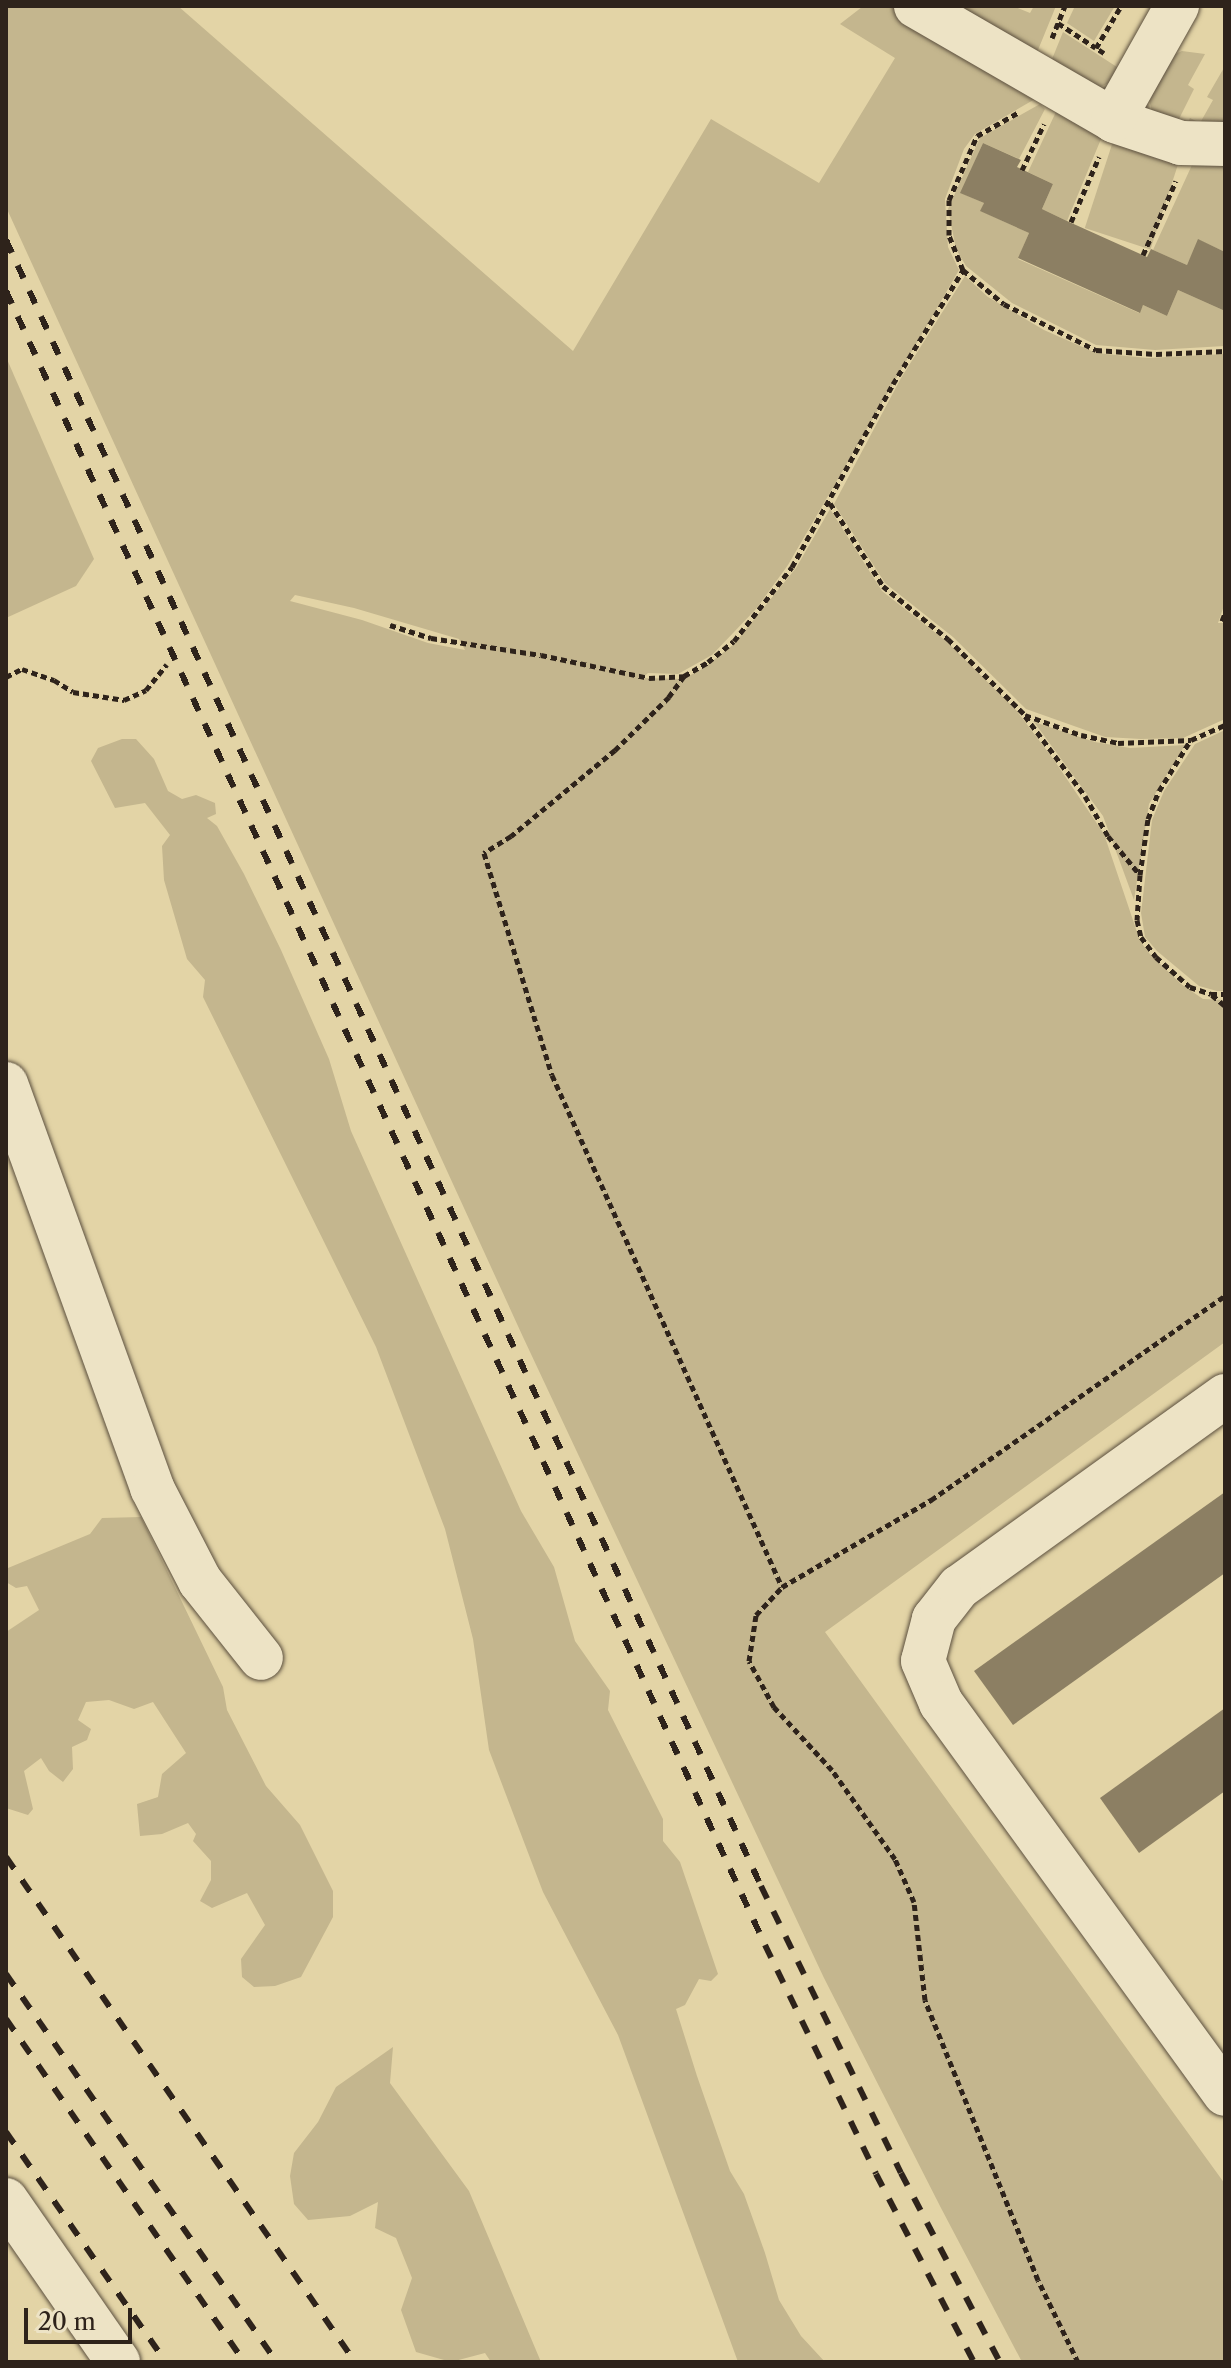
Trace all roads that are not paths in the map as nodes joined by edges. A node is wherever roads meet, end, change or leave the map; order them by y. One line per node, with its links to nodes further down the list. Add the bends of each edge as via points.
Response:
1 (916, 6): 3 (street, via 1052,91)
2 (1177, 6): 3 (street)
3 (1114, 120): 4 (street, via 1181,143)
4 (1209, 144)
5 (6, 1084): 7 (street, via 152,1488 200,1581)
6 (1225, 1396): 8 (street, via 959,1587 934,1619 923,1661 941,1703)
7 (261, 1658)
8 (1225, 2094)
9 (6, 2200): 10 (street)
10 (118, 2362)

